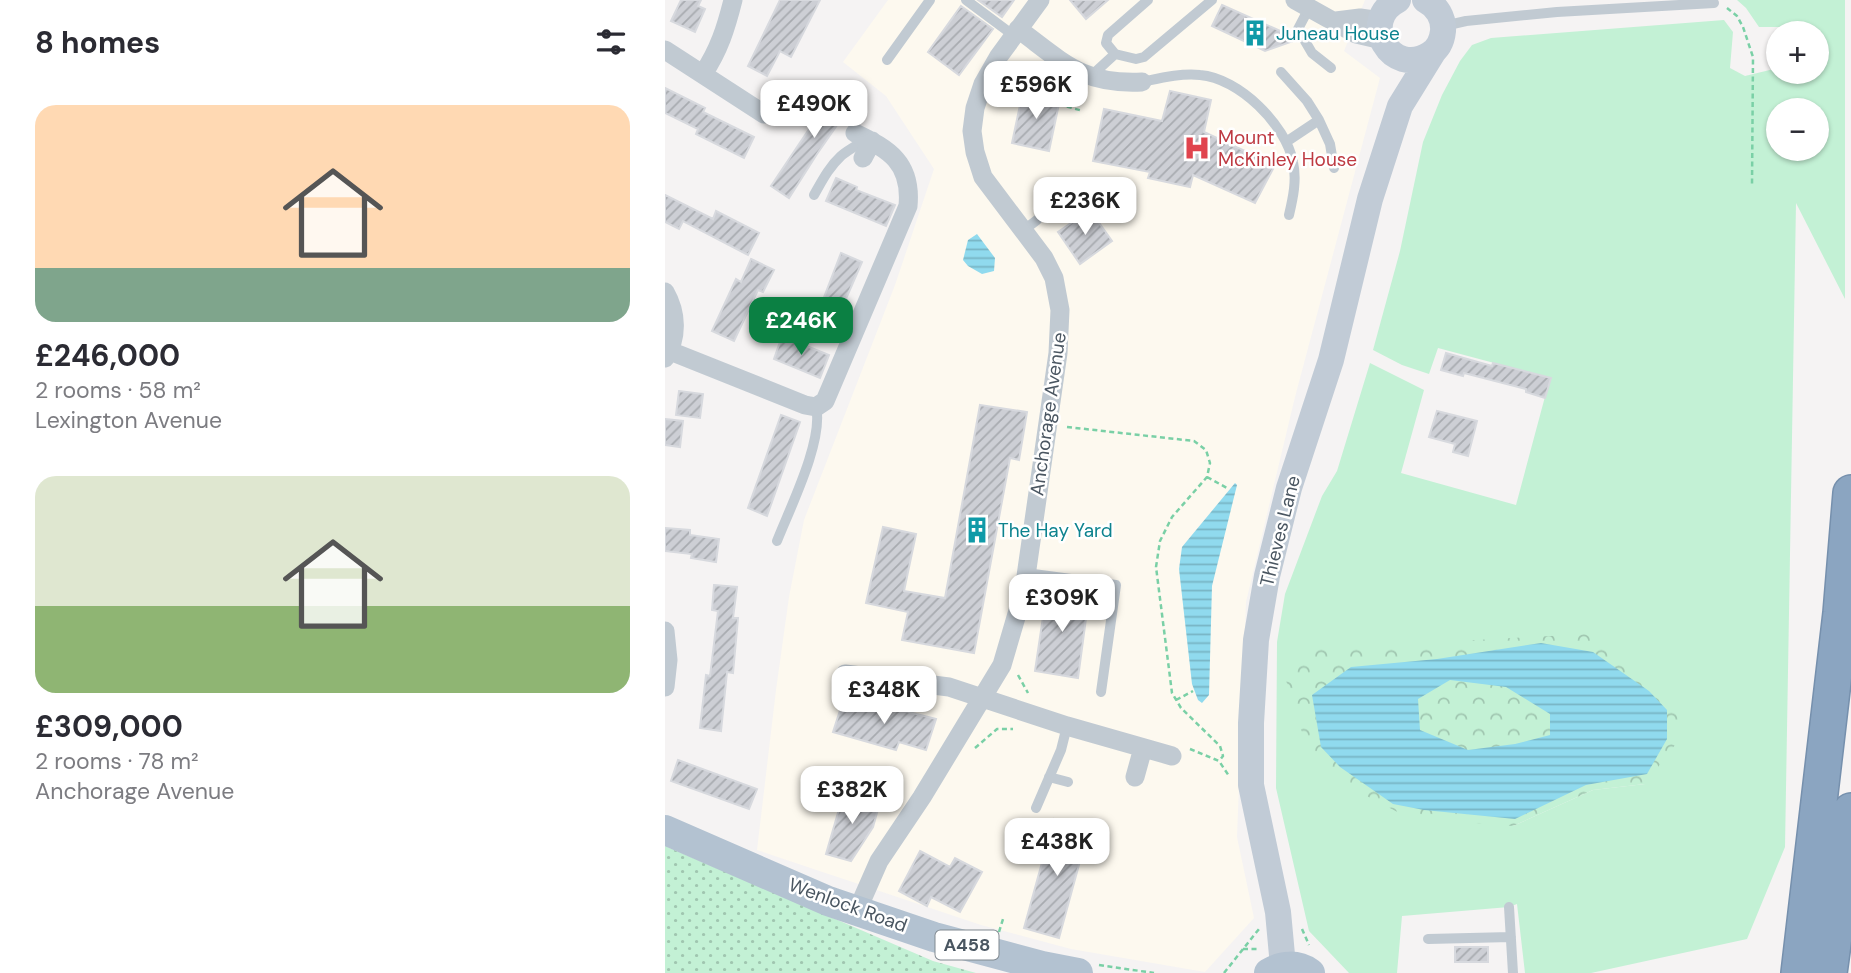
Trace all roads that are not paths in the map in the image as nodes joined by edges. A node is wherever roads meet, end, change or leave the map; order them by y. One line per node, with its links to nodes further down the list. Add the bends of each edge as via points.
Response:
1 (733, 0): 23 (street, via 717,53)
2 (930, 0): 20 (lane)
3 (966, 0): 16 (lane)
4 (1040, 0): 16 (street, Anchorage Avenue)
5 (1148, 0): 19 (lane, via 1108,35 1106,43)
6 (1212, 0): 19 (lane, via 1144,57)
7 (1561, 0): 13 (lane)
8 (1428, 1): 15 (main road, via 1440,13)
9 (1654, 3): 11 (lane); 12 (lane)
10 (1302, 4): 14 (street, via 1356,34); 21 (lane, via 1299,29 1312,53)
11 (1714, 4)
12 (1605, 5): 13 (lane)
13 (1557, 12): 15 (lane)
14 (1391, 20): 18 (main road, via 1411,61); 26 (main road)
15 (1444, 26): 18 (main road)
16 (1016, 32): 24 (street); 39 (street, Anchorage Avenue, via 983,84 972,131 983,177 1030,225 1053,278 1060,310 1058,353)
17 (665, 50): 23 (street)
18 (1434, 51): 26 (main road)
19 (1115, 54): 24 (lane)
20 (887, 60)
21 (1331, 68)
22 (1281, 72): 28 (lane)
23 (703, 74): 27 (street)
24 (1090, 76): 25 (street, via 1120,83)
25 (1142, 82): 30 (lane, via 1179,75 1225,82 1260,108)
26 (1400, 106): 58 (main road, Thieves Lane, via 1370,199 1331,360 1289,488 1255,640 1251,785)
27 (764, 114)
28 (1319, 120): 30 (lane); 31 (lane)
29 (864, 142): 32 (lane, via 833,164); 36 (street, via 897,160 910,188 908,206 832,388)
30 (1286, 142): 33 (lane, via 1296,179)
31 (1334, 168)
32 (814, 195)
33 (1289, 215)
34 (665, 292): 35 (street, via 675,323)
35 (667, 354): 36 (street)
36 (816, 407): 38 (lane, via 815,441)
37 (1851, 493): 61 (highway, via 1842,613)
38 (777, 541)
39 (1026, 573): 43 (lane, via 1116,585); 44 (street, Anchorage Avenue, via 1002,665)
40 (665, 631): 42 (street)
41 (845, 674): 44 (street, via 949,687)
42 (665, 687)
43 (1101, 692)
44 (983, 696): 45 (street); 55 (street, Anchorage Avenue, via 879,861)
45 (1067, 726): 46 (street); 49 (lane)
46 (1143, 748): 47 (street); 48 (street)
47 (1172, 756)
48 (1135, 776)
49 (1049, 777): 50 (lane); 51 (lane)
50 (1068, 782)
51 (1036, 808)
52 (1851, 811): 62 (highway)
53 (665, 830): 55 (main road, Wenlock Road / A458)
54 (1509, 907): 56 (lane)
55 (857, 911): 59 (main road, Wenlock Road / A458, via 1042,966)
56 (1511, 937): 57 (lane); 60 (lane)
57 (1428, 939)
58 (1286, 962)
59 (1084, 968)
60 (1513, 973)
61 (1799, 973)
62 (1829, 973)

